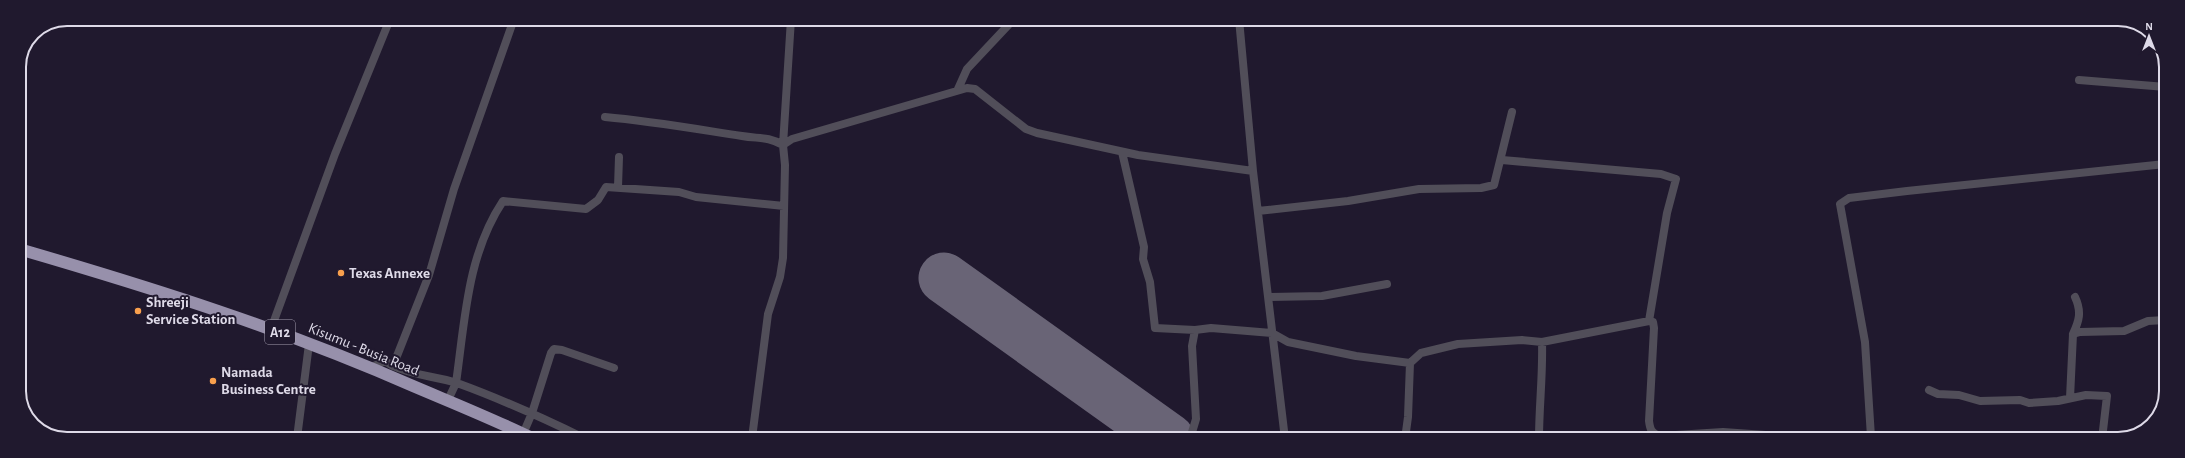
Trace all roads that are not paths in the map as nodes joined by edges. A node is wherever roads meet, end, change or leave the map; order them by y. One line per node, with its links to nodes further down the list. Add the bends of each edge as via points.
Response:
1 (387, 26): 26 (street, via 335,154)
2 (512, 26): 33 (street, via 454,189 429,275)
3 (791, 26): 11 (street)
4 (1007, 26): 8 (street, via 967,69)
5 (1240, 26): 16 (street)
6 (2079, 80): 7 (street)
7 (2159, 86)
8 (958, 89): 11 (street, via 792,139); 12 (street, via 975,89 1026,129)
9 (1512, 112): 14 (street)
10 (605, 117): 11 (street, via 744,137 770,138)
11 (783, 145): 18 (street)
12 (1122, 152): 16 (street); 27 (street, via 1144,247 1142,259 1150,282 1155,328)
13 (619, 157): 17 (street)
14 (1502, 160): 19 (street, via 1494,184 1481,188 1419,189 1348,201); 25 (street, via 1661,174 1676,179 1667,213)
15 (2159, 165): 53 (street, via 1849,198 1840,204 1865,342)
16 (1253, 171): 19 (street)
17 (618, 187): 18 (street); 36 (street, via 606,187 598,200 586,208 503,201 488,226 472,268)
18 (784, 206): 46 (street, via 783,258 780,277 768,314)
19 (1258, 211): 22 (street)
20 (26, 251): 26 (highway, Kisumu - Busia Road / A12, via 119,278)
21 (1387, 284): 22 (street, via 1322,296)
22 (1270, 297): 28 (street)
23 (2075, 297): 29 (street, via 2080,319)
24 (2159, 320): 29 (street, via 2148,321 2124,331)
25 (1649, 321): 30 (street); 41 (street, via 1653,322 1654,328)
26 (271, 329): 31 (highway, Kisumu - Busia Road / A12)
27 (1195, 330): 28 (street, via 1211,328); 47 (street, via 1192,346 1196,419)
28 (1272, 333): 32 (street, via 1288,342 1356,356); 48 (street)
29 (2073, 334): 38 (street, via 2070,346)
30 (1542, 342): 32 (street, via 1522,340 1458,344 1421,353); 50 (street)
31 (309, 344): 34 (highway, Kisumu - Busia Road / A12); 42 (street)
32 (1410, 363): 49 (street)
33 (393, 366): 34 (street, via 385,361); 36 (street, via 418,376)
34 (372, 367): 39 (highway, Kisumu - Busia Road / A12)
35 (614, 368): 40 (street, via 554,349)
36 (456, 383): 39 (street); 40 (street)
37 (1930, 390): 38 (street, via 1938,394 1959,395 1980,401 2020,400 2029,403)
38 (2070, 398): 54 (street, via 2086,395 2107,396)
39 (448, 400): 43 (highway, Kisumu - Busia Road / A12)
40 (532, 414): 44 (street); 45 (street)
41 (1650, 429): 51 (street); 52 (street)
42 (298, 432)
43 (519, 432)
44 (529, 432)
45 (571, 432)
46 (753, 432)
47 (1192, 432)
48 (1284, 432)
49 (1406, 432)
50 (1539, 432)
51 (1650, 432)
52 (1652, 432)
53 (1871, 432)
54 (2103, 432)

